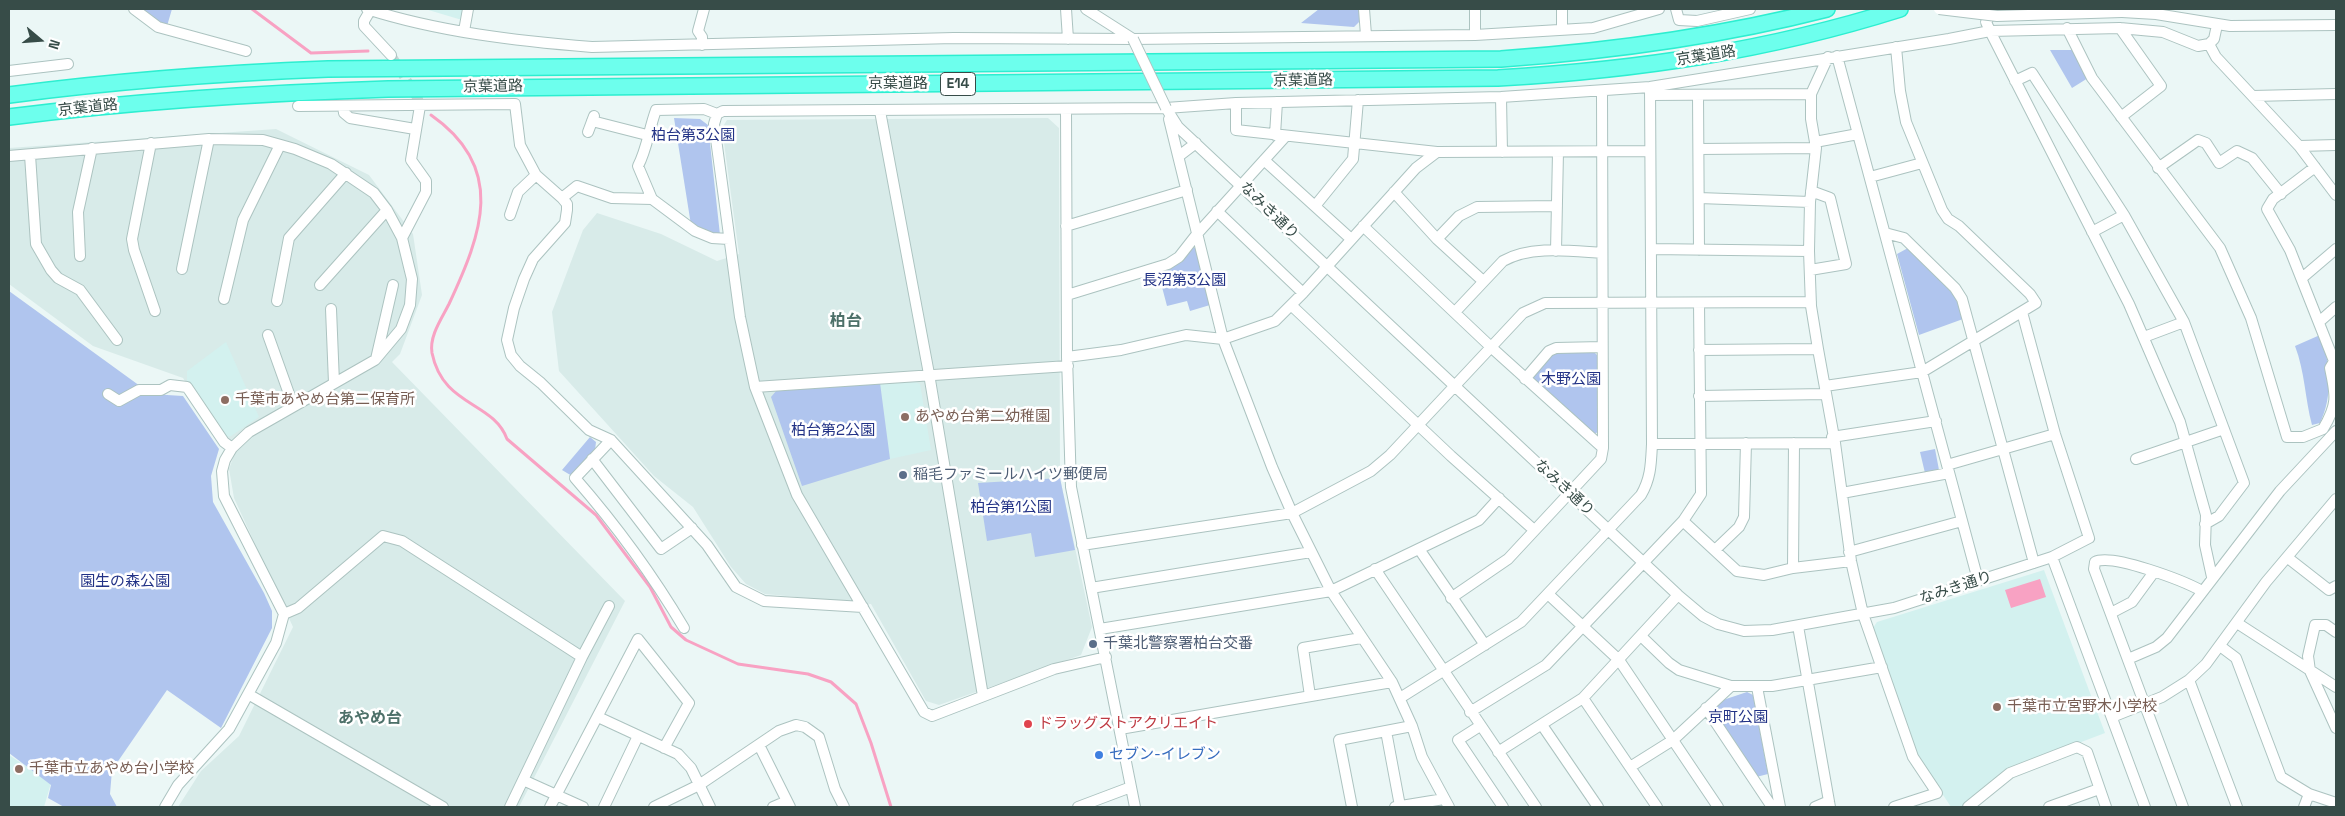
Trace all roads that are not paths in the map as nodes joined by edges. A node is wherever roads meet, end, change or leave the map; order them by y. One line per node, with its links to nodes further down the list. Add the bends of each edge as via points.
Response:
1 (134, 9): 32 (street, via 158,27)
2 (369, 9): 23 (street); 33 (street, via 364,26)
3 (468, 9): 23 (street)
4 (704, 9): 30 (street, via 698,31)
5 (1066, 9): 27 (street)
6 (1086, 9): 28 (street)
7 (1364, 9): 26 (street)
8 (1475, 9): 25 (street)
9 (1562, 9): 22 (street)
10 (1659, 9): 17 (street)
11 (1676, 9): 12 (street, via 1679,20 1697,21)
12 (1750, 9)
13 (1827, 9): 42 (highway, 京葉道路 / E14, via 1677,42 1501,60 337,69 180,76)
14 (1900, 9): 56 (highway, 京葉道路 / E14, via 1730,53 1627,68 1507,78 388,89 249,94 106,105)
15 (1939, 9): 18 (street, bridge, via 1997,16 2122,12 2156,14)
16 (1994, 9): 24 (street, via 1986,22)
17 (1646, 11): 22 (street, via 1593,28)
18 (2217, 25): 19 (street); 29 (street, via 2214,39)
19 (2336, 25)
20 (2067, 28): 21 (street); 24 (street); 57 (street, via 2092,78)
21 (2120, 28): 29 (street, via 2163,32 2198,46); 57 (street, via 2161,86)
22 (1562, 30): 25 (street)
23 (464, 31): 30 (street, via 592,47)
24 (1990, 31): 31 (street); 37 (street)
25 (1475, 35): 26 (street)
26 (1366, 36): 28 (street)
27 (1068, 39): 28 (street); 30 (street, via 954,38)
28 (1133, 39): 52 (street, bridge)
29 (2209, 44): 44 (street, via 2216,57)
30 (702, 45)
31 (1896, 47): 34 (street); 82 (street, via 1906,122)
32 (246, 51)
33 (391, 54)
34 (1833, 57): 39 (street); 40 (street); 60 (street)
35 (68, 64): 36 (street)
36 (9, 71)
37 (2015, 81): 103 (street, via 2032,73); 106 (street)
38 (1602, 91): 39 (street); 45 (street); 73 (street)
39 (1650, 91): 43 (street); 74 (street)
40 (1811, 94): 43 (street); 68 (street)
41 (2336, 94): 44 (street)
42 (9, 95)
43 (1698, 95): 72 (street)
44 (2253, 96): 70 (street)
45 (1501, 97): 46 (street); 76 (street)
46 (1358, 100): 47 (street); 66 (street)
47 (1277, 102): 48 (street); 62 (street)
48 (1236, 103): 52 (street); 62 (street, via 1236,130)
49 (298, 106): 50 (street)
50 (343, 106): 51 (street); 58 (street, via 344,113 350,118)
51 (420, 106): 58 (street); 86 (street, via 515,104 520,145)
52 (1166, 108): 53 (street); 65 (street, なみき通り, via 1178,127); 80 (street)
53 (1066, 109): 54 (street); 104 (street)
54 (880, 112): 55 (street, via 762,110); 156 (street)
55 (717, 114): 61 (street, via 704,110 656,110); 110 (street, via 714,124)
56 (9, 117)
57 (2121, 117): 84 (street)
58 (415, 129): 109 (street, via 411,160 426,181 426,192)
59 (588, 132): 61 (street, via 593,118)
60 (1858, 134): 68 (street); 87 (street)
61 (647, 135): 96 (street, via 638,166)
62 (1280, 136): 66 (street); 81 (street)
63 (209, 139): 64 (street); 67 (street, via 244,139); 121 (street)
64 (151, 143): 71 (street); 138 (street, via 132,239)
65 (1196, 143): 80 (street); 88 (street, なみき通り)
66 (1356, 144): 75 (street); 98 (street, via 1351,164)
67 (280, 145): 85 (street); 129 (street, via 243,220)
68 (1815, 145): 72 (street); 90 (street)
69 (2336, 145): 70 (street)
70 (2299, 146): 83 (street)
71 (92, 148): 78 (street); 119 (street, via 78,212)
72 (1698, 149): 95 (street)
73 (1602, 151): 74 (street); 77 (street); 118 (street)
74 (1650, 151): 114 (street)
75 (1437, 152): 76 (street); 91 (street, via 1416,168)
76 (1502, 152): 77 (street)
77 (1558, 152): 99 (street)
78 (30, 154): 79 (street); 146 (street, via 36,244 51,270 58,278 80,290)
79 (9, 156)
80 (1179, 156): 89 (street)
81 (1264, 160): 88 (street); 98 (street)
82 (1922, 163): 87 (street); 140 (street, via 1948,219 2030,294 2036,303)
83 (2315, 167): 92 (street); 93 (street)
84 (2158, 168): 92 (street, via 2198,140 2206,143 2219,163 2237,151 2252,158); 152 (street, via 2220,248 2250,318 2287,437 2303,437 2324,429 2336,398 2330,368)
85 (346, 173): 100 (street, via 374,193); 130 (street, via 289,238)
86 (536, 175): 94 (street); 102 (street, via 518,192)
87 (1870, 177): 107 (street)
88 (1242, 184): 101 (street); 120 (street, なみき通り)
89 (1187, 190): 104 (street); 108 (street)
90 (1811, 190): 97 (street); 122 (street, via 1830,198 1846,264)
91 (1394, 192): 105 (street); 112 (street)
92 (2281, 194): 123 (street, via 2267,209)
93 (2336, 196)
94 (562, 198): 96 (street, via 577,186 612,198); 170 (street, via 567,204 565,223 532,259 514,308 508,340 511,355 520,366 589,430)
95 (1699, 198): 97 (street); 115 (street)
96 (652, 199): 110 (street, via 695,231 712,238)
97 (1810, 202): 117 (street)
98 (1315, 206): 111 (street)
99 (1557, 206): 112 (street, via 1477,207 1459,216); 116 (street)
100 (387, 210): 109 (street); 125 (street)
101 (1217, 211): 108 (street); 127 (street)
102 (510, 215)
103 (2124, 215): 106 (street); 141 (street)
104 (1066, 226): 128 (street)
105 (1363, 226): 111 (street); 139 (street)
106 (2092, 232): 144 (street)
107 (1885, 233): 147 (street, via 1904,238 1955,288 1962,299); 155 (street)
108 (1197, 234): 128 (street, via 1179,257 1168,264); 145 (street)
109 (402, 238): 153 (street, via 412,279 410,305 401,329)
110 (729, 238): 160 (street, via 740,317)
111 (1351, 239): 120 (street)
112 (1437, 239): 124 (street)
113 (2336, 249): 123 (street)
114 (1651, 250): 115 (street); 132 (street)
115 (1699, 250): 117 (street)
116 (1556, 251): 118 (street); 124 (street, via 1512,256)
117 (1809, 251): 122 (street)
118 (1602, 253): 134 (street)
119 (80, 256)
120 (1326, 266): 127 (street); 159 (street, なみき通り)
121 (182, 269)
122 (1810, 270): 131 (street)
123 (2302, 278): 142 (street)
124 (1483, 281): 139 (street)
125 (320, 284)
126 (394, 285): 153 (street)
127 (1303, 293): 135 (street)
128 (1067, 295): 154 (street)
129 (224, 299)
130 (276, 301)
131 (1811, 302): 133 (street); 151 (street)
132 (1651, 303): 133 (street); 134 (street); 174 (street)
133 (1699, 303): 150 (street)
134 (1602, 304): 148 (street); 149 (street, via 1533,307 1523,313)
135 (1291, 305): 145 (street, via 1275,320); 166 (street)
136 (2336, 307): 142 (street)
137 (331, 309): 158 (street)
138 (155, 311)
139 (1455, 312): 149 (street)
140 (2022, 312): 147 (street); 169 (street)
141 (2184, 322): 144 (street); 167 (street)
142 (2319, 322): 152 (street)
143 (268, 335): 164 (street)
144 (2144, 336): 172 (street)
145 (1223, 339): 154 (street, via 1186,335); 187 (street)
146 (117, 340)
147 (1973, 341): 155 (street); 179 (street)
148 (1602, 347): 157 (street, via 1556,348 1549,351); 178 (street)
149 (1492, 348): 157 (street); 159 (street)
150 (1699, 350): 151 (street); 163 (street)
151 (1818, 350): 161 (street)
152 (2335, 359)
153 (375, 360): 158 (street)
154 (1068, 362): 156 (street); 194 (street, via 1071,487)
155 (1922, 372): 161 (street); 165 (street)
156 (929, 374): 160 (street); 244 (street)
157 (1525, 378): 178 (street)
158 (334, 383): 164 (street)
159 (1455, 386): 166 (street); 184 (street, なみき通り)
160 (755, 387): 216 (street, via 797,495)
161 (1825, 390): 163 (street); 171 (street)
162 (108, 394): 177 (street, via 120,401 139,390 161,390 170,385 187,387 224,442)
163 (1699, 396): 175 (street)
164 (293, 405): 177 (street, via 249,432)
165 (1936, 422): 171 (street); 182 (street)
166 (1418, 424): 185 (street); 187 (street, via 1371,471)
167 (2224, 429): 172 (street); 190 (street, via 2244,483 2219,516)
168 (2336, 431): 206 (street, via 2280,491)
169 (2055, 434): 179 (street); 199 (street, なみき通り, via 2089,538)
170 (610, 440): 180 (street); 191 (street)
171 (1834, 440): 173 (street); 183 (street)
172 (2186, 442): 181 (street); 190 (street)
173 (1794, 443): 176 (street); 203 (street)
174 (1652, 444): 175 (street); 192 (street, via 1646,486)
175 (1699, 444): 176 (street); 188 (street, via 1701,494)
176 (1746, 444): 196 (street, via 1744,517)
177 (232, 448): 218 (street, via 222,471 224,496)
178 (1603, 448): 184 (street, via 1601,459)
179 (2002, 449): 182 (street); 202 (street)
180 (592, 459): 191 (street, via 661,549); 223 (street, via 575,478 602,508 655,579)
181 (2136, 459)
182 (1948, 469): 183 (street); 189 (street)
183 (1842, 493): 198 (street)
184 (1570, 494): 192 (street, なみき通り); 193 (street)
185 (1498, 498): 193 (street); 195 (street, via 1479,520)
186 (2336, 499): 200 (street)
187 (1292, 513): 194 (street); 197 (street)
188 (1683, 521): 196 (street); 201 (street)
189 (1962, 521): 198 (street); 207 (street)
190 (2206, 524): 206 (street, via 2205,545)
191 (692, 528): 216 (street, via 730,582 753,598 790,604)
192 (1607, 529): 201 (street, なみき通り); 212 (street)
193 (1534, 530): 214 (street, via 1508,559)
194 (1082, 545): 209 (street)
195 (1419, 549): 204 (street); 214 (street)
196 (1714, 550): 203 (street, via 1737,571 1764,575)
197 (1311, 552): 209 (street); 210 (street)
198 (1850, 556): 203 (street); 219 (street)
199 (2052, 557): 202 (street, なみき通り); 252 (street)
200 (2288, 558): 208 (street, via 2329,590); 220 (street)
201 (1643, 562): 213 (street, なみき通り); 222 (street)
202 (2034, 563): 207 (street, なみき通り)
203 (1793, 568)
204 (1375, 569): 210 (street); 235 (street)
205 (2154, 572): 211 (street, via 2184,581); 217 (street, via 2132,602); 217 (street, via 2104,559 2095,562 2094,569)
206 (2212, 577): 211 (street)
207 (1978, 580): 219 (street, なみき通り, via 1894,608)
208 (2336, 586)
209 (1091, 588): 224 (street)
210 (1330, 591): 224 (street); 227 (street)
211 (2202, 591): 233 (street, via 2166,638 2156,647)
212 (1548, 594): 222 (street); 228 (street, via 1521,622)
213 (1678, 595): 221 (street, なみき通り, via 1703,616 1731,629 1759,632); 226 (street)
214 (1451, 598): 228 (street)
215 (609, 606): 230 (street)
216 (863, 607): 244 (street, via 924,712 932,716)
217 (2111, 613): 233 (street)
218 (284, 614): 230 (street, via 298,608 383,536 402,541); 243 (street, via 276,643)
219 (1863, 614): 221 (street, なみき通り); 234 (street)
220 (2237, 623): 229 (street); 236 (street)
221 (1798, 626): 238 (street)
222 (1583, 627): 232 (street); 250 (street, via 1546,665)
223 (684, 628)
224 (1100, 629): 231 (street)
225 (2336, 632): 236 (street, via 2326,625 2315,625 2308,656)
226 (1642, 636): 232 (street); 240 (street, via 1679,670)
227 (1361, 638): 239 (street); 245 (street, via 1303,648)
228 (1485, 645): 235 (street)
229 (2220, 646): 237 (street); 270 (street, via 2236,658 2281,777)
230 (582, 657): 265 (street)
231 (1106, 657): 244 (street, via 1054,669); 257 (street)
232 (1619, 660): 247 (street); 260 (street)
233 (2128, 660): 248 (street)
234 (1882, 667): 238 (street); 297 (street, via 1913,757 1937,794)
235 (1444, 671): 246 (street); 250 (street)
236 (2310, 671): 242 (street); 256 (street)
237 (2189, 680): 248 (street); 303 (street)
238 (1807, 681): 241 (street); 274 (street)
239 (1392, 682): 245 (street); 246 (street)
240 (1731, 686): 241 (street); 249 (street)
241 (1757, 687): 295 (street)
242 (2336, 687)
243 (248, 694): 275 (street, via 229,730 178,785); 276 (street)
244 (983, 696)
245 (1310, 696): 257 (street)
246 (1400, 698): 254 (street)
247 (1583, 698): 253 (street); 264 (street)
248 (2144, 704): 252 (street); 302 (street)
249 (1706, 708): 260 (street); 294 (street)
250 (1470, 712): 255 (street)
251 (598, 717): 259 (street); 262 (street, via 638,640 689,703); 269 (street)
252 (2112, 717): 301 (street)
253 (1542, 725): 263 (street); 291 (street)
254 (1412, 726): 258 (street); 271 (street, via 1422,757)
255 (1480, 726): 263 (street); 289 (street, via 1458,740)
256 (2336, 728)
257 (1120, 729): 267 (street)
258 (1386, 731): 287 (street, via 1339,740); 288 (street)
259 (638, 736): 262 (street); 280 (street)
260 (1673, 740): 264 (street); 293 (street)
261 (759, 746): 266 (street); 273 (street); 284 (street, via 788,727 796,725 812,730 819,736 835,790)
262 (664, 748): 266 (street, via 686,761)
263 (1498, 752): 290 (street)
264 (1630, 767): 292 (street)
265 (523, 780): 269 (street); 277 (street)
266 (699, 785): 281 (street); 282 (street)
267 (1132, 787): 285 (street); 286 (street)
268 (2099, 789): 298 (street, via 2086,752 2077,747 2010,774); 299 (street); 300 (street)
269 (557, 794): 278 (street); 279 (street)
270 (2309, 794): 272 (street); 304 (street)
271 (1447, 803): 288 (street)
272 (2336, 803)
273 (788, 804): 283 (street)
274 (1829, 804): 296 (street)
275 (165, 807)
276 (443, 807)
277 (510, 807)
278 (550, 807)
279 (583, 807)
280 (604, 807)
281 (654, 807)
282 (710, 807)
283 (774, 807)
284 (844, 807)
285 (1078, 807)
286 (1135, 807)
287 (1352, 807)
288 (1397, 807)
289 (1503, 807)
290 (1536, 807)
291 (1598, 807)
292 (1657, 807)
293 (1718, 807)
294 (1772, 807)
295 (1780, 807)
296 (1815, 807)
297 (1894, 807)
298 (1968, 807)
299 (2049, 807)
300 (2106, 807)
301 (2146, 807)
302 (2183, 807)
303 (2237, 807)
304 (2304, 807)

